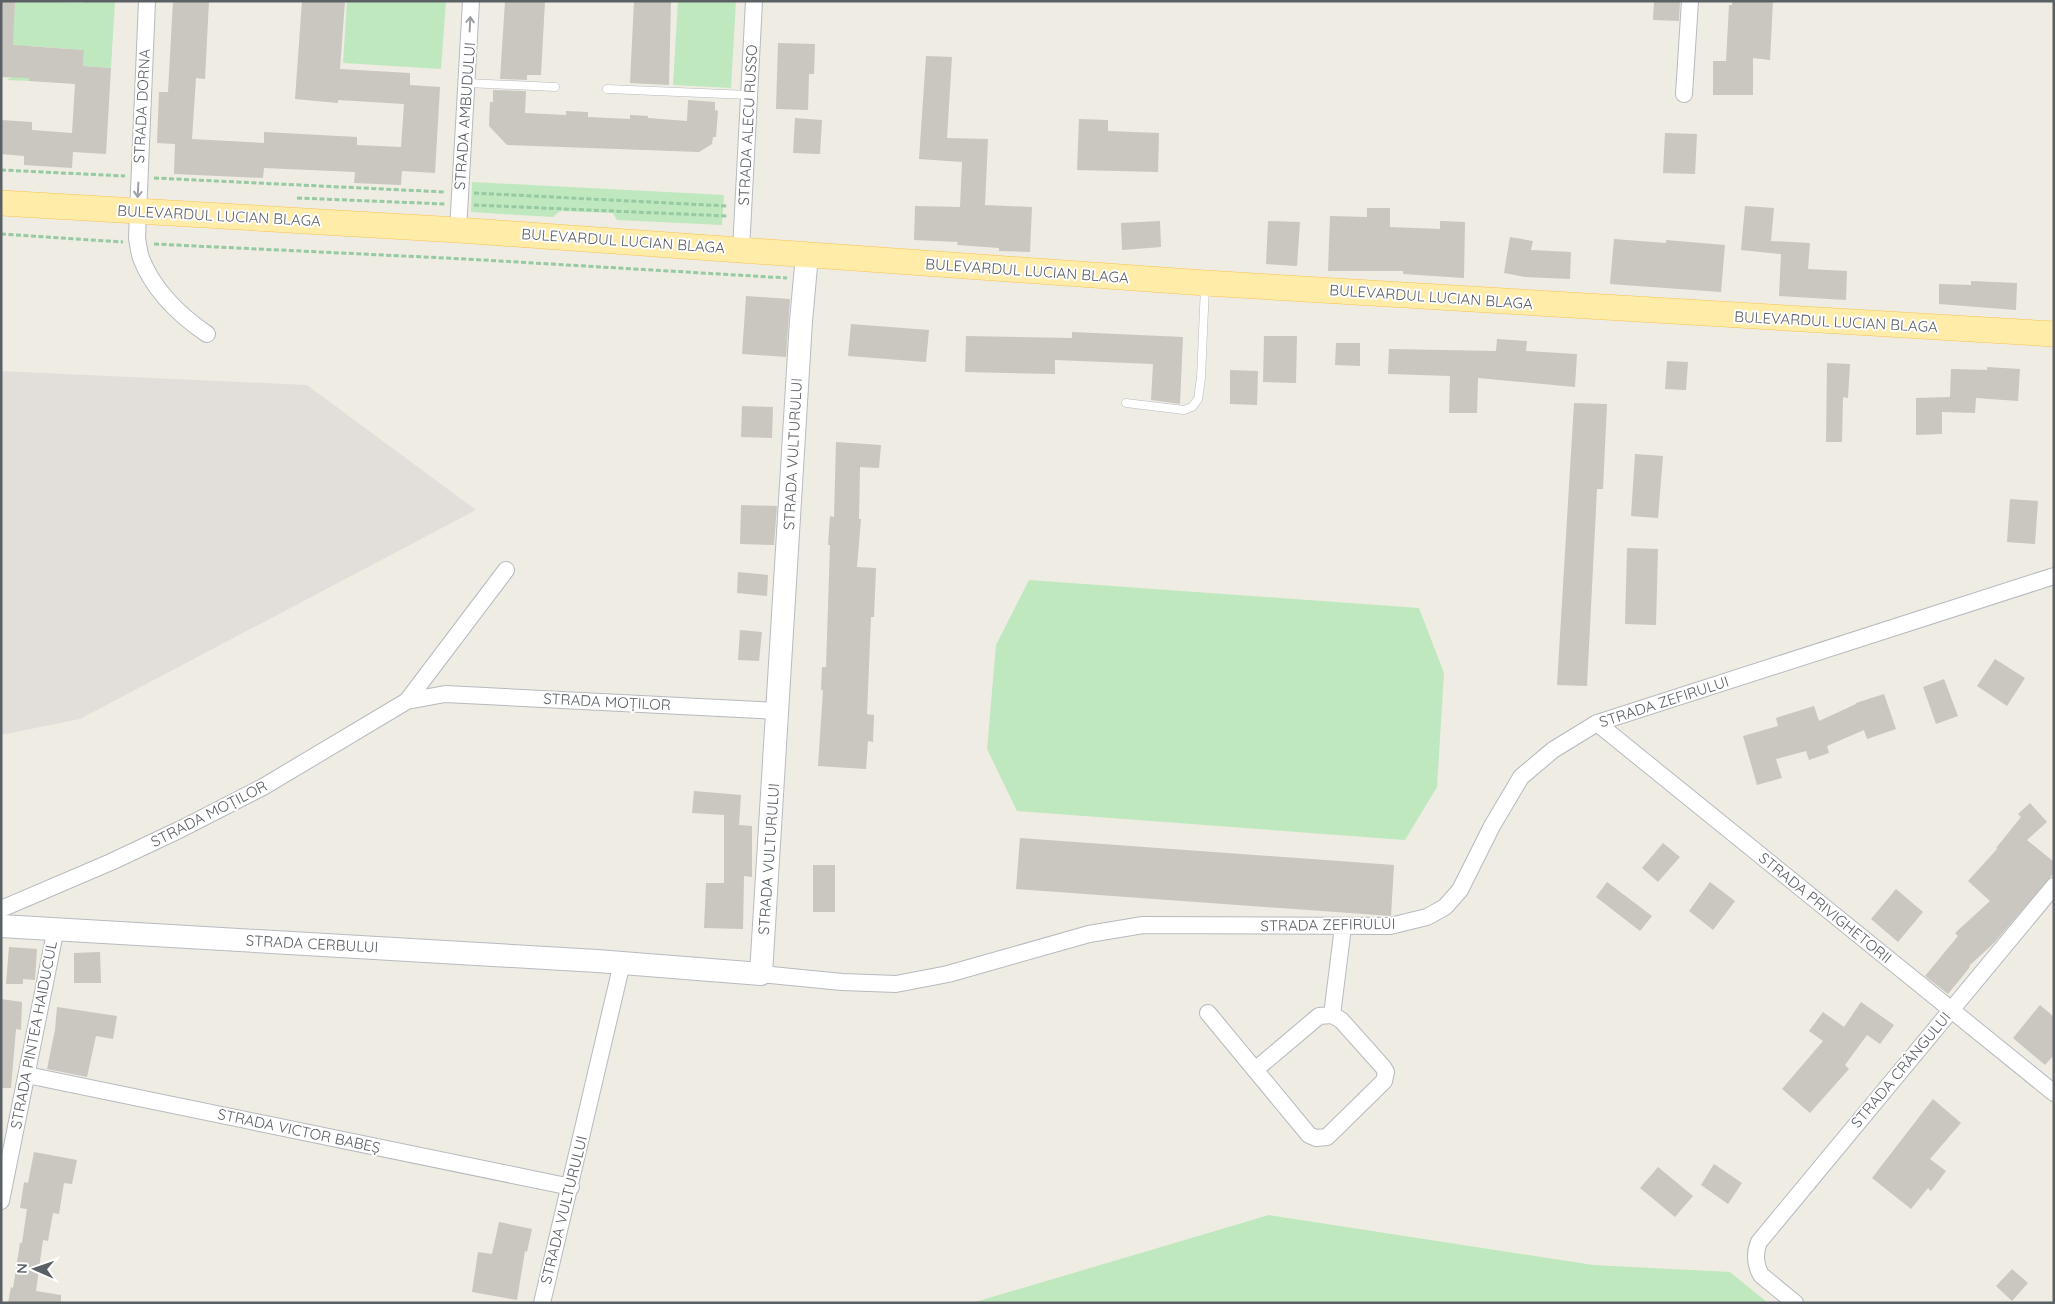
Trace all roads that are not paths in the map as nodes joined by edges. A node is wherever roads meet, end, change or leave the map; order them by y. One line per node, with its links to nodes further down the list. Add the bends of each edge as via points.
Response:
1 (147, 1): 11 (street, STRADA DORNA, one-way to 11)
2 (472, 1): 5 (street, STRADA AMBUDULUI, one-way to 2)
3 (754, 1): 9 (street, STRADA ALECU RUSSO)
4 (1690, 1): 8 (street)
5 (467, 83): 6 (lane); 12 (street, STRADA AMBUDULUI)
6 (555, 87)
7 (607, 89): 9 (lane)
8 (1684, 94)
9 (749, 95): 13 (street, STRADA ALECU RUSSO)
10 (1, 202): 11 (main road, BULEVARDUL LUCIAN BLAGA)
11 (137, 211): 12 (main road, BULEVARDUL LUCIAN BLAGA); 16 (street, STRADA DORNA, via 140,257 164,297 188,321)
12 (458, 230): 13 (main road, BULEVARDUL LUCIAN BLAGA)
13 (741, 250): 14 (main road, BULEVARDUL LUCIAN BLAGA)
14 (807, 255): 15 (main road, BULEVARDUL LUCIAN BLAGA); 22 (street, STRADA VULTURULUI)
15 (1205, 283): 17 (main road, BULEVARDUL LUCIAN BLAGA); 18 (lane, via 1198,399 1192,407 1184,410)
16 (207, 334)
17 (2054, 334)
18 (1126, 403)
19 (506, 570): 21 (street, STRADA MOȚILOR)
20 (2054, 576): 23 (street, STRADA ZEFIRULUI)
21 (407, 701): 22 (street, STRADA MOȚILOR, via 445,694); 25 (street, STRADA MOȚILOR, via 263,787 111,862)
22 (778, 712): 30 (street, STRADA VULTURULUI)
23 (1597, 724): 27 (street, STRADA ZEFIRULUI, via 1552,750 1521,777 1460,890 1445,907 1427,917 1390,926); 31 (street, STRADA PRIVIGHETORII)
24 (2054, 886): 31 (street, STRADA CRÂNGULUI)
25 (1, 909)
26 (1, 926): 28 (street, STRADA CERBULUI)
27 (1343, 927): 30 (street, STRADA ZEFIRULUI, via 1143,925 1089,934 948,974 896,984); 33 (street)
28 (56, 928): 29 (street, STRADA CERBULUI); 35 (street, STRADA PINTEA HAIDUCUL)
29 (622, 963): 30 (street); 37 (street, STRADA VULTURULUI)
30 (761, 974)
31 (1951, 1010): 36 (street, STRADA PRIVIGHETORII); 40 (street, STRADA CRÂNGULUI, via 1759,1242 1755,1256 1761,1275)
32 (1208, 1013): 34 (street)
33 (1332, 1015): 34 (street, via 1319,1016); 34 (street, via 1341,1020 1386,1072 1384,1081 1327,1138 1309,1135)
34 (1255, 1070)
35 (27, 1075): 37 (street, STRADA VICTOR BABEȘ); 38 (street, STRADA PINTEA HAIDUCUL)
36 (2054, 1093)
37 (570, 1187): 39 (street, STRADA VULTURULUI)
38 (1, 1201)
39 (542, 1303)
40 (1796, 1303)

